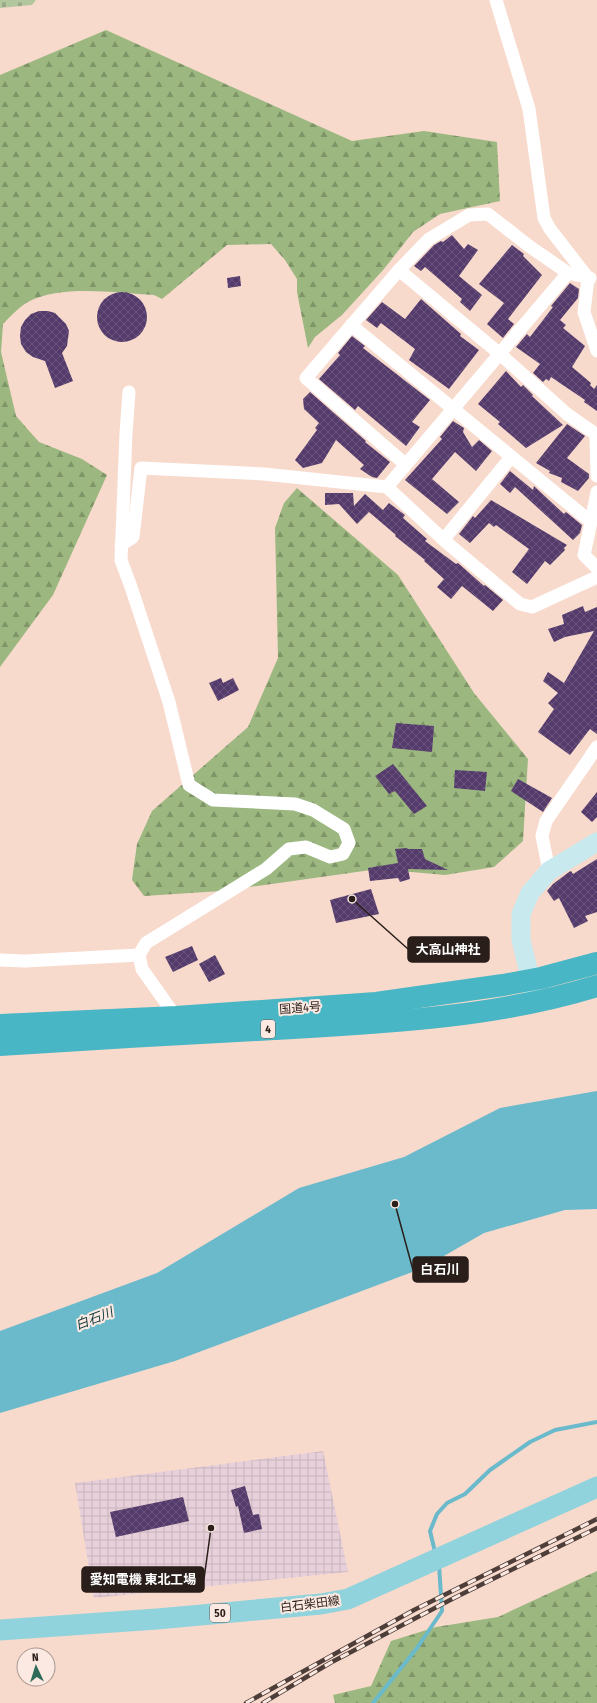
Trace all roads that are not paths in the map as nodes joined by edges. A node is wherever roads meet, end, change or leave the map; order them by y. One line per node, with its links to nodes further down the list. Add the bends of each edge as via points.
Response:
1 (496, 0): 4 (street, via 529,109 544,218 550,229)
2 (399, 270): 3 (street, via 429,239 469,215 488,214); 5 (street); 7 (street)
3 (568, 273): 4 (street); 7 (street)
4 (593, 279): 6 (street, via 584,312)
5 (351, 325): 9 (street); 12 (street, via 306,378)
6 (597, 351)
7 (500, 354): 9 (street); 10 (street, via 567,414)
8 (129, 392): 18 (street)
9 (453, 409): 11 (street); 12 (street)
10 (597, 435): 13 (street)
11 (511, 457): 16 (street); 17 (street)
12 (406, 464): 14 (street)
13 (597, 476)
14 (387, 487): 17 (street); 18 (street, via 264,474 141,468 133,537)
15 (597, 492): 16 (street)
16 (591, 522): 19 (street, via 584,555)
17 (444, 539): 20 (street, via 520,604 532,607)
18 (121, 545): 24 (street, via 121,560 169,702 189,785 213,800 295,804 313,810 344,829 349,843 343,854 330,857 306,847 289,849 266,869 146,943)
19 (597, 568)
20 (597, 577)
21 (597, 747): 23 (street, via 546,821 542,836)
22 (597, 842): 23 (street)
23 (549, 871): 27 (street, via 530,893 521,914 521,940)
24 (139, 955): 25 (street); 30 (street, via 142,969)
25 (0, 960)
26 (597, 963): 27 (highway, 国道4号 / 4)
27 (530, 980): 29 (street); 30 (highway, 国道4号 / 4, via 376,1003)
28 (597, 986): 29 (highway, 国道4号 / 4)
29 (535, 1002): 32 (highway, 国道4号 / 4, via 436,1017 343,1025)
30 (176, 1017): 31 (highway, 国道4号 / 4)
31 (0, 1025)
32 (0, 1045)
33 (597, 1487): 34 (main road, 白石柴田線 / 50, via 348,1599 321,1604 157,1619)
34 (0, 1630)

